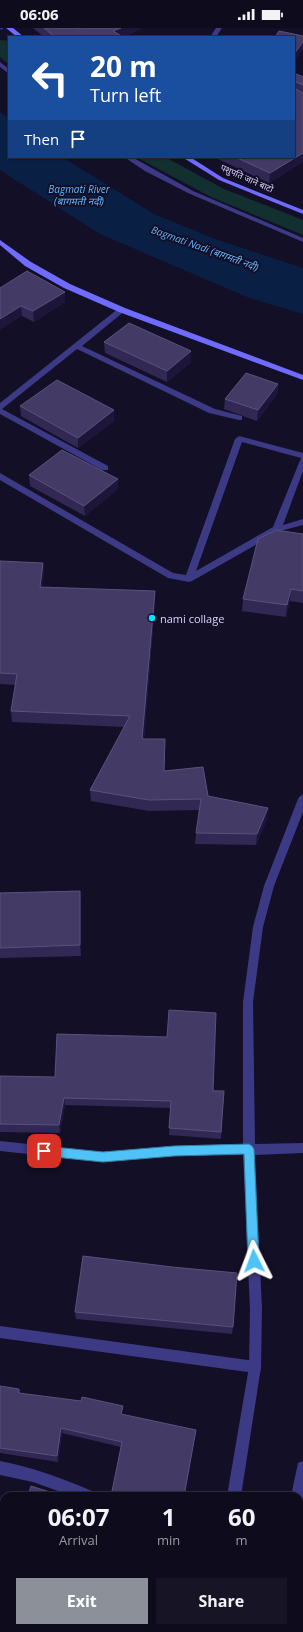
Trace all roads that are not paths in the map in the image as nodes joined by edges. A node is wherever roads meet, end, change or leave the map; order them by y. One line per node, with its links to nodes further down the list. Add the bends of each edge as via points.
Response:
1 (9, 28): 2 (main road)
2 (20, 36)
3 (0, 64): 4 (street)
4 (8, 71)
5 (128, 158): 8 (street, via 198,196)
6 (187, 158): 7 (main road, पशुपति जाने बाटो, via 222,179)
7 (303, 212)
8 (303, 240)
9 (0, 242): 10 (main road, via 28,264 60,282)
10 (122, 310): 11 (street); 12 (main road)
11 (76, 346): 13 (street); 15 (street, via 212,411)
12 (303, 378)
13 (0, 407)
14 (0, 411): 18 (street)
15 (239, 418)
16 (303, 456): 22 (street, via 239,439)
17 (303, 460): 21 (street)
18 (105, 468)
19 (0, 476): 22 (street, via 171,576)
20 (303, 522): 21 (street)
21 (277, 529): 22 (street)
22 (189, 579)
23 (303, 799): 26 (street, via 269,886 258,927 248,1002)
24 (0, 1146): 26 (street, via 103,1157 174,1151)
25 (303, 1148): 26 (street)
26 (249, 1149): 28 (street, via 256,1309)
27 (0, 1332): 28 (street)
28 (255, 1367): 32 (street)
29 (0, 1468): 31 (street, via 23,1472)
30 (303, 1468): 33 (street)
31 (78, 1492)
32 (235, 1492)
33 (299, 1492)

